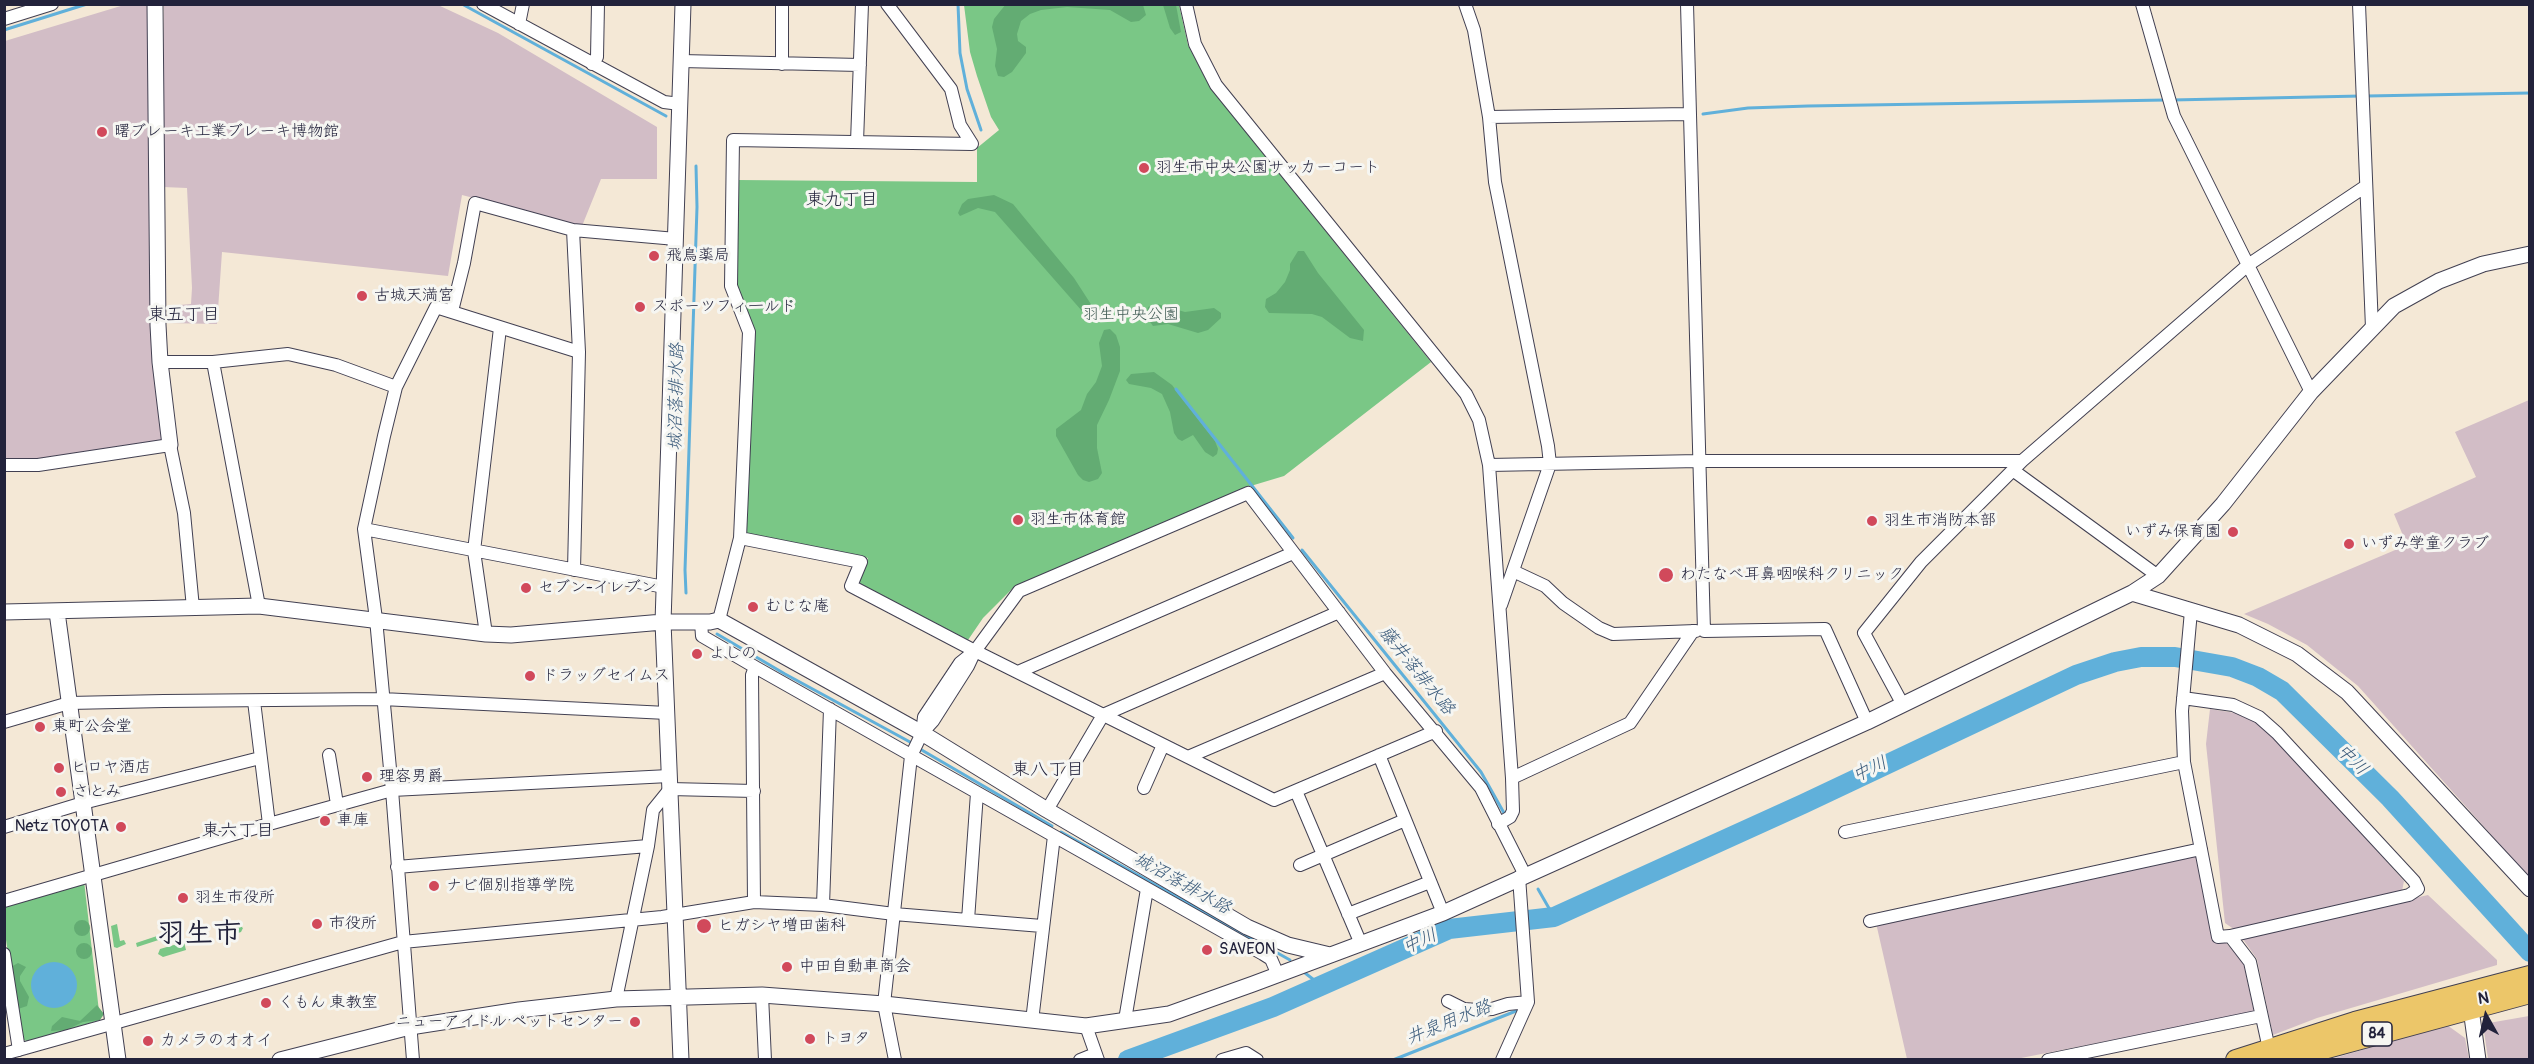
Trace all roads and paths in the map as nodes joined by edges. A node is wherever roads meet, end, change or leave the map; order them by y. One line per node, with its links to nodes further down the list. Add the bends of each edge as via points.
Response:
1 (7, 4): 16 (street)
2 (52, 4): 16 (street)
3 (155, 4): 35 (street)
4 (483, 4): 17 (street)
5 (523, 4): 17 (street)
6 (598, 4): 19 (street, via 597,57)
7 (683, 4): 18 (street)
8 (782, 4): 20 (street)
9 (862, 4): 21 (street)
10 (887, 4): 25 (street, via 951,89 960,125 972,144)
11 (1186, 4): 43 (street, via 1195,44 1216,85 1466,394 1479,420)
12 (1465, 4): 24 (street, via 1474,30)
13 (1687, 4): 23 (street)
14 (2142, 4): 30 (street, via 2174,116)
15 (2359, 4): 26 (street)
16 (7, 19)
17 (519, 24): 19 (street)
18 (681, 61): 20 (street); 22 (street)
19 (592, 64): 22 (street, via 664,102)
20 (782, 64): 21 (street)
21 (860, 65): 25 (street)
22 (680, 104): 28 (street)
23 (1689, 114): 24 (street); 40 (street)
24 (1489, 117): 41 (street, via 1495,182)
25 (857, 142): 46 (street, via 733,140 731,286 750,332)
26 (2366, 186): 30 (street); 33 (street)
27 (573, 230): 28 (street); 31 (street, via 475,204); 34 (street)
28 (676, 239): 52 (street)
29 (2529, 254): 33 (street, via 2482,264 2439,281 2394,306)
30 (2248, 265): 38 (street); 44 (street)
31 (452, 311): 32 (street); 37 (street, via 436,307)
32 (500, 328): 34 (street); 47 (street)
33 (2372, 328): 38 (street)
34 (579, 352): 49 (street)
35 (160, 362): 36 (street); 39 (street)
36 (213, 362): 37 (street, via 288,354 336,365); 54 (street)
37 (396, 387): 45 (street)
38 (2311, 392): 51 (street, via 2223,504)
39 (170, 445): 42 (street, via 38,465); 55 (street, via 184,513)
40 (1700, 461): 41 (street); 44 (street); 65 (street)
41 (1550, 464): 43 (street); 50 (street)
42 (4, 465)
43 (1489, 465): 59 (street)
44 (2018, 466): 51 (street); 75 (street, via 1921,562 1864,633)
45 (364, 529): 47 (street); 61 (street)
46 (740, 538): 62 (street); 67 (street, via 861,562 851,586)
47 (474, 550): 49 (street); 66 (street)
48 (1293, 553): 58 (street); 67 (street, via 1248,493 1019,591); 69 (street)
49 (574, 570): 52 (street)
50 (1513, 571): 59 (street); 65 (street, via 1545,586 1563,603 1613,634)
51 (2158, 576): 53 (street)
52 (664, 587): 63 (street)
53 (2132, 593): 60 (street); 75 (street)
54 (259, 606): 55 (street); 61 (street)
55 (193, 608): 57 (street)
56 (4, 612): 57 (street)
57 (57, 612): 74 (street)
58 (1339, 612): 70 (street); 78 (street)
59 (1499, 612): 90 (street)
60 (2191, 618): 71 (street); 116 (street, via 2239,625 2298,654 2347,692)
61 (376, 619): 66 (street); 72 (street)
62 (719, 620): 64 (street); 82 (street)
63 (663, 622): 64 (street); 66 (street); 77 (street)
64 (701, 622): 68 (street, via 702,636)
65 (1698, 631): 80 (street, via 1825,628); 90 (street, via 1630,723)
66 (486, 634)
67 (975, 651): 69 (street); 82 (street, via 960,663 924,717)
68 (754, 667): 76 (street); 94 (street)
69 (1018, 672): 78 (street)
70 (1385, 673): 81 (street); 88 (street)
71 (2183, 698): 89 (street); 128 (street, via 2233,705 2259,717 2418,889 2409,895)
72 (382, 699): 73 (street); 77 (street); 93 (street)
73 (254, 701): 74 (street); 87 (street)
74 (69, 703): 79 (street); 97 (street)
75 (1903, 705): 80 (street)
76 (830, 710): 86 (street); 119 (street)
77 (667, 713): 91 (street)
78 (1103, 715): 83 (street); 99 (street)
79 (4, 722)
80 (1867, 722): 113 (street)
81 (1436, 731): 85 (street); 103 (street, via 1481,788)
82 (922, 733): 86 (street); 99 (street)
83 (1163, 745): 88 (street); 92 (street)
84 (329, 755): 98 (street)
85 (1379, 755): 95 (street); 101 (street)
86 (910, 756): 96 (street); 122 (street)
87 (260, 758): 97 (street); 102 (street)
88 (1188, 758): 95 (street, via 1274,800)
89 (2184, 762): 105 (street); 108 (street)
90 (1512, 778): 103 (street, via 1514,811)
91 (670, 783): 93 (street); 94 (street); 107 (street, via 653,810); 121 (street)
92 (1144, 788)
93 (392, 790): 98 (street); 111 (street)
94 (754, 790): 118 (street)
95 (1296, 791): 109 (street)
96 (977, 793): 106 (street); 125 (street)
97 (83, 803): 104 (street); 112 (street)
98 (337, 804): 102 (street)
99 (1047, 810): 100 (street)
100 (1061, 818): 106 (street); 132 (street, via 1247,927 1288,945)
101 (1405, 820): 109 (street); 114 (street)
102 (269, 824): 112 (street)
103 (1498, 824): 113 (street)
104 (4, 827)
105 (1845, 832)
106 (1052, 835): 115 (street); 127 (street)
107 (648, 846): 111 (street); 124 (street)
108 (2201, 849): 126 (street); 128 (street, via 2218,937)
109 (1323, 855): 110 (street); 123 (street)
110 (1300, 865)
111 (397, 867): 129 (street)
112 (93, 875): 117 (street); 146 (street)
113 (1522, 876): 120 (street); 141 (street)
114 (1430, 882): 120 (street); 123 (street)
115 (1147, 889): 133 (street, via 1263,954); 144 (street)
116 (2529, 889)
117 (4, 902)
118 (754, 902): 119 (street); 121 (street)
119 (824, 905): 122 (street)
120 (1443, 913): 130 (street)
121 (676, 914): 124 (street); 137 (street)
122 (894, 914): 125 (street); 142 (street)
123 (1348, 914): 130 (street)
124 (633, 920): 129 (street); 138 (street)
125 (968, 920): 127 (street)
126 (1870, 921)
127 (1042, 926): 145 (street)
128 (2230, 936): 143 (street, via 2250,962)
129 (403, 942): 146 (street); 148 (street)
130 (1361, 944): 132 (street)
131 (4, 954): 134 (street)
132 (1330, 956): 133 (street)
133 (1278, 975): 144 (street, via 1169,1014)
134 (6, 977): 149 (street)
135 (2525, 986): 140 (main road, 84)
136 (762, 994): 137 (street); 142 (street); 157 (street)
137 (678, 996): 138 (street); 156 (street)
138 (616, 999): 148 (street)
139 (1448, 1001): 141 (street, via 1464,1009 1478,1010)
140 (2468, 1001): 151 (main road, 84); 165 (street)
141 (1528, 1002): 162 (street)
142 (884, 1004): 145 (street); 158 (street)
143 (2261, 1016): 151 (street); 163 (street)
144 (1125, 1020): 147 (street)
145 (1032, 1021): 147 (street)
146 (113, 1023): 149 (street); 153 (street)
147 (1086, 1026): 152 (street)
148 (410, 1028): 154 (street); 155 (street)
149 (19, 1050): 150 (street)
150 (4, 1054)
151 (2276, 1054): 164 (main road, 84)
152 (1096, 1057): 159 (street)
153 (118, 1059)
154 (280, 1059)
155 (414, 1059)
156 (681, 1059)
157 (765, 1059)
158 (895, 1059)
159 (1080, 1059)
160 (1222, 1059): 161 (street, via 1246,1053)
161 (1257, 1059)
162 (1502, 1059)
163 (2048, 1059)
164 (2236, 1059)
165 (2478, 1059)

